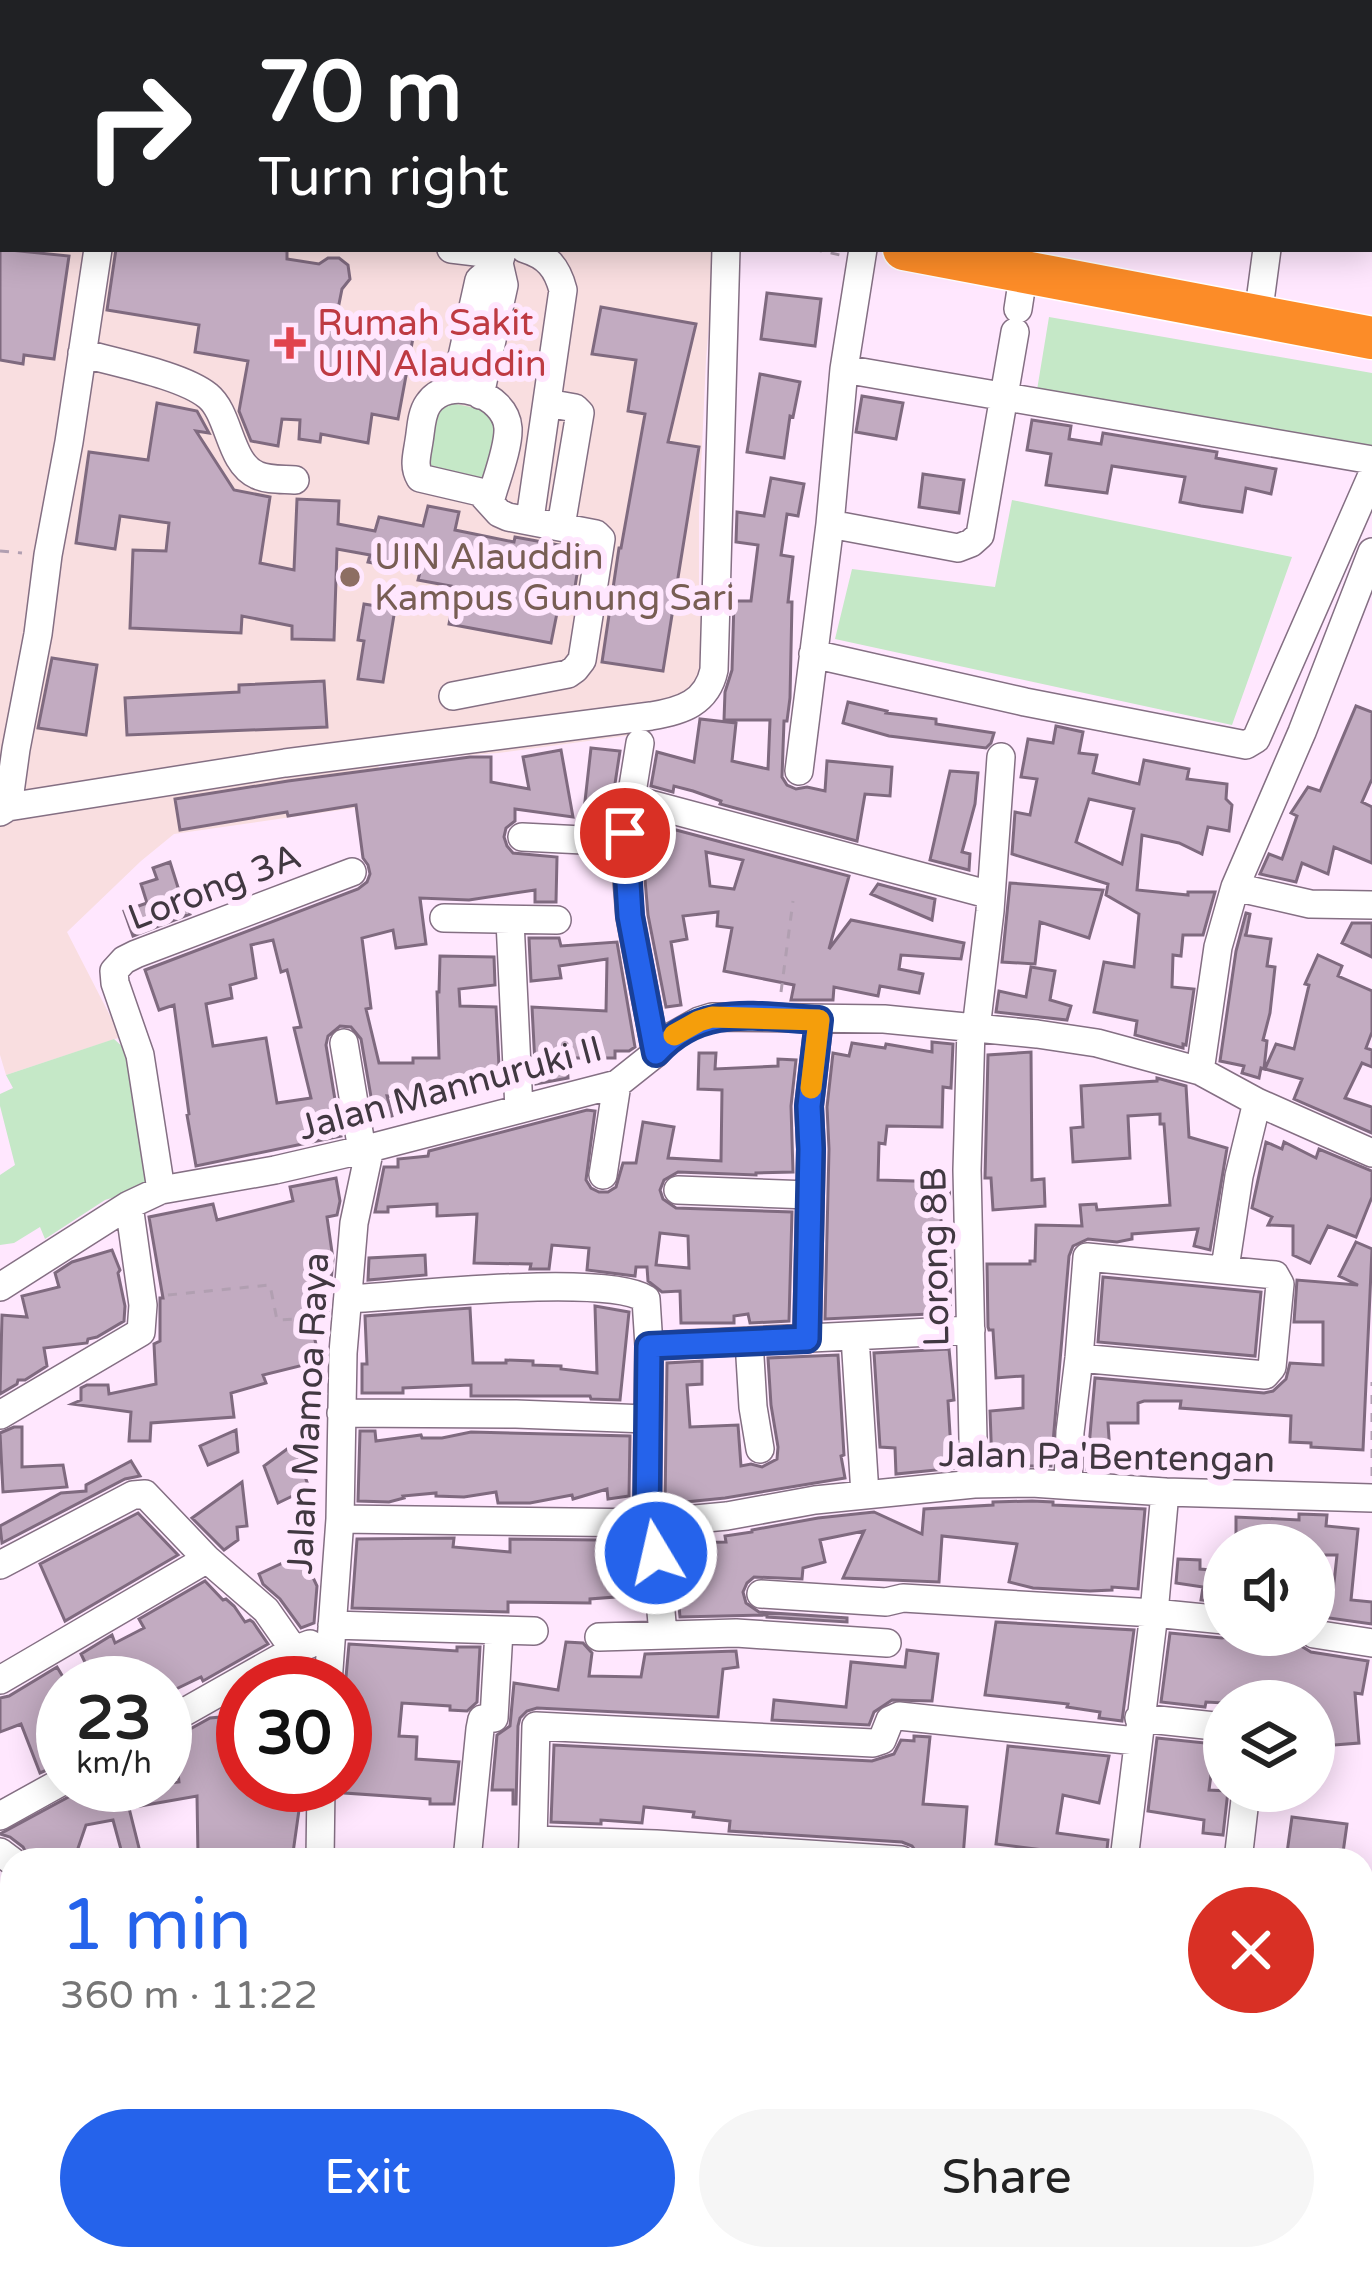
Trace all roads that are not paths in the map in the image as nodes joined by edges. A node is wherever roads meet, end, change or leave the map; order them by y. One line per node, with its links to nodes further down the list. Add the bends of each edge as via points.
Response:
1 (98, 252): 11 (street)
2 (912, 252): 7 (highway)
3 (1267, 252): 8 (street)
4 (507, 254): 13 (street); 15 (street, via 544,255 563,290)
5 (726, 254): 28 (street, via 711,683 698,701 668,713)
6 (859, 266): 12 (street)
7 (1019, 292): 8 (highway); 10 (highway); 14 (street)
8 (1261, 294): 9 (highway)
9 (1372, 315)
10 (1372, 338)
11 (82, 353): 18 (street, via 198,389 220,409 248,469); 33 (street)
12 (844, 369): 14 (street); 21 (street)
13 (468, 392): 19 (street, via 499,404 506,417); 19 (street, via 436,396 424,410 416,474)
14 (1005, 397): 16 (street); 21 (street, via 976,539 958,548)
15 (547, 404): 20 (street); 22 (street, via 580,413)
16 (1372, 460)
17 (1372, 475): 25 (street, via 1250,743)
18 (295, 480)
19 (490, 502): 20 (street, via 499,513)
20 (530, 519): 22 (street)
21 (830, 524): 25 (street)
22 (561, 526): 26 (street, via 596,534 602,544 582,660)
23 (1372, 552): 24 (street)
24 (1366, 584): 37 (street)
25 (813, 654): 31 (street)
26 (568, 674): 27 (street); 28 (street)
27 (453, 696)
28 (564, 725): 33 (street)
29 (640, 743): 32 (street)
30 (1001, 758): 38 (street, Lorong 8B)
31 (799, 771)
32 (631, 799): 35 (street); 38 (street)
33 (4, 809)
34 (522, 837): 35 (street)
35 (624, 842): 46 (street)
36 (352, 872): 54 (street, Lorong 3A, via 136,954 114,971 140,1055)
37 (1235, 887): 39 (street, via 1310,904); 47 (street)
38 (991, 895): 44 (street, Lorong 8B)
39 (1372, 905)
40 (444, 918): 42 (street)
41 (557, 920): 42 (street)
42 (510, 921): 50 (street)
43 (819, 1020): 44 (street, Jalan Mannuruki II); 46 (street, Jalan Mannuruki II, via 712,1017); 56 (street)
44 (974, 1028): 47 (street, Jalan Mannuruki II, via 1097,1043); 61 (street, Lorong 8B)
45 (344, 1043): 51 (street)
46 (656, 1053): 48 (street, Jalan Mannuruki II)
47 (1200, 1071): 49 (street, Jalan Mannuruki II)
48 (617, 1084): 50 (street, Jalan Mannuruki II); 53 (street)
49 (1257, 1102): 52 (street, Jalan Mannuruki II); 58 (street)
50 (519, 1108): 51 (street, Jalan Mannuruki II)
51 (366, 1149): 54 (street, Jalan Mannuruki II); 60 (street, Jalan Mamoa Raya)
52 (1372, 1153)
53 (603, 1175)
54 (161, 1190): 57 (street, Jalan Mannuruki II)
55 (678, 1190): 56 (street)
56 (809, 1195): 63 (street)
57 (129, 1205): 59 (street, Jalan Mannuruki II); 68 (street, via 144,1323 136,1337)
58 (1225, 1268): 66 (street, via 1087,1257); 66 (street, via 1278,1278 1268,1373)
59 (0, 1287)
60 (347, 1308): 65 (street, via 546,1286 638,1294 646,1302); 67 (street, Jalan Mamoa Raya)
61 (971, 1330): 62 (street); 71 (street, Lorong 8B)
62 (855, 1336): 63 (street); 74 (street)
63 (807, 1339): 64 (street)
64 (749, 1341): 65 (street); 70 (street)
65 (649, 1346): 69 (street)
66 (1079, 1358): 72 (street)
67 (340, 1413): 69 (street); 76 (street, Jalan Mamoa Raya)
68 (0, 1415)
69 (647, 1419): 77 (street)
70 (760, 1449)
71 (974, 1484): 72 (street, Jalan Pa'Bentengan); 74 (street, Jalan Pa'Bentengan)
72 (1068, 1485): 73 (street, Jalan Pa'Bentengan)
73 (1165, 1492): 75 (street, Jalan Pa'Bentengan); 81 (street)
74 (865, 1494): 77 (street, Jalan Pa'Bentengan)
75 (1372, 1498)
76 (340, 1520): 77 (street, Jalan Pa'Bentengan); 83 (street, Jalan Mamoa Raya)
77 (650, 1523): 86 (street)
78 (207, 1558): 79 (street, via 140,1493); 91 (street, via 266,1610); 93 (street)
79 (0, 1565)
80 (761, 1594): 81 (street)
81 (1154, 1613): 82 (street); 96 (street)
82 (1203, 1618)
83 (331, 1630): 84 (street); 91 (street); 92 (street, Jalan Mamoa Raya)
84 (499, 1630): 85 (street); 102 (street, via 494,1718 482,1719)
85 (534, 1631)
86 (663, 1634): 87 (street); 89 (street)
87 (599, 1637)
88 (1335, 1637): 90 (street)
89 (887, 1643)
90 (1372, 1643)
91 (294, 1650): 94 (street)
92 (330, 1656)
93 (0, 1680)
94 (192, 1708)
95 (1203, 1727): 96 (street)
96 (1138, 1729): 103 (street, via 899,1715 872,1743 536,1726); 104 (street)
97 (36, 1796): 100 (street)
98 (321, 1812): 101 (street)
99 (1244, 1812): 105 (street)
100 (0, 1816)
101 (320, 1848)
102 (468, 1848)
103 (532, 1848)
104 (1125, 1848)
105 (1239, 1848)

